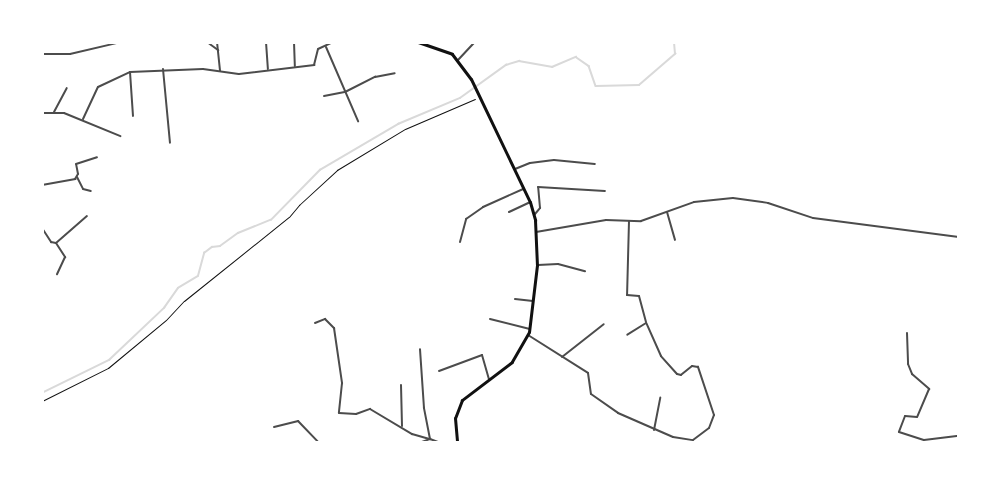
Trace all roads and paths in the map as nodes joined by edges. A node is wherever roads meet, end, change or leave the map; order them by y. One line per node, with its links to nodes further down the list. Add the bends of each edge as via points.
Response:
1 (122, 42): 9 (street)
2 (207, 42): 11 (street)
3 (217, 42): 11 (street)
4 (266, 42): 16 (street)
5 (294, 42): 14 (street)
6 (333, 42): 10 (street)
7 (418, 42): 13 (main road)
8 (475, 42): 13 (street)
9 (111, 43): 12 (street, via 70,54)
10 (326, 46): 14 (street, via 318,49 314,65); 21 (street)
11 (218, 50): 17 (street)
12 (42, 54)
13 (458, 60): 23 (main road)
14 (296, 67): 16 (street)
15 (163, 69): 17 (street); 18 (street); 30 (street)
16 (268, 69): 17 (street, via 239,74)
17 (220, 71)
18 (130, 72): 26 (street); 27 (street, via 99,87)
19 (395, 73): 21 (street, via 375,77)
20 (67, 88): 24 (street)
21 (345, 92): 22 (street); 28 (street)
22 (324, 96)
23 (480, 97): 33 (main road); 70 (path, via 405,129 337,170 289,217 108,368)
24 (54, 112): 25 (street); 27 (street)
25 (42, 113)
26 (134, 116)
27 (83, 119): 29 (street)
28 (358, 121)
29 (120, 136)
30 (170, 143)
31 (97, 157): 34 (street, via 76,164)
32 (595, 164): 33 (street, via 554,160)
33 (514, 170): 36 (main road)
34 (77, 177): 35 (street); 37 (street, via 82,189)
35 (42, 185)
36 (523, 189): 39 (main road); 49 (street, via 466,219)
37 (91, 191)
38 (605, 191): 43 (street, via 538,187 540,208)
39 (530, 202): 40 (street); 43 (main road)
40 (509, 212)
41 (667, 212): 44 (street); 47 (street, via 694,202 733,198 774,204 813,218); 48 (street)
42 (87, 216): 50 (street)
43 (533, 216): 46 (main road)
44 (629, 221): 46 (street, via 606,220); 58 (street, via 627,295 641,298)
45 (42, 228): 50 (street)
46 (536, 232): 51 (main road)
47 (959, 237)
48 (675, 240)
49 (460, 242)
50 (56, 243): 53 (street, via 65,257)
51 (537, 265): 52 (street, via 558,264); 55 (main road)
52 (585, 271)
53 (57, 274)
54 (515, 299): 55 (street)
55 (534, 301): 60 (main road)
56 (490, 319): 60 (street)
57 (315, 322): 72 (street, via 325,319 334,328 342,383 339,413 356,414 370,409)
58 (646, 323): 63 (street); 73 (street, via 661,356 677,374 698,367 714,415 709,428 693,440)
59 (604, 324): 65 (street)
60 (530, 328): 62 (main road)
61 (907, 333): 74 (street, via 908,364 912,374 929,389 917,417 905,416 899,432 924,440)
62 (528, 335): 65 (street); 67 (main road, via 512,362)
63 (627, 335)
64 (420, 349): 75 (street)
65 (561, 357): 73 (street, via 588,373 591,394)
66 (439, 371): 67 (street, via 482,355)
67 (489, 379): 79 (main road, via 462,400)
68 (401, 385): 72 (street)
69 (660, 398): 73 (street)
70 (42, 401)
71 (274, 427): 76 (street, via 298,421)
72 (403, 429): 75 (street)
73 (654, 430)
74 (959, 436)
75 (430, 439): 77 (street); 78 (street)
76 (318, 443)
77 (419, 443)
78 (441, 443)
79 (456, 443)

